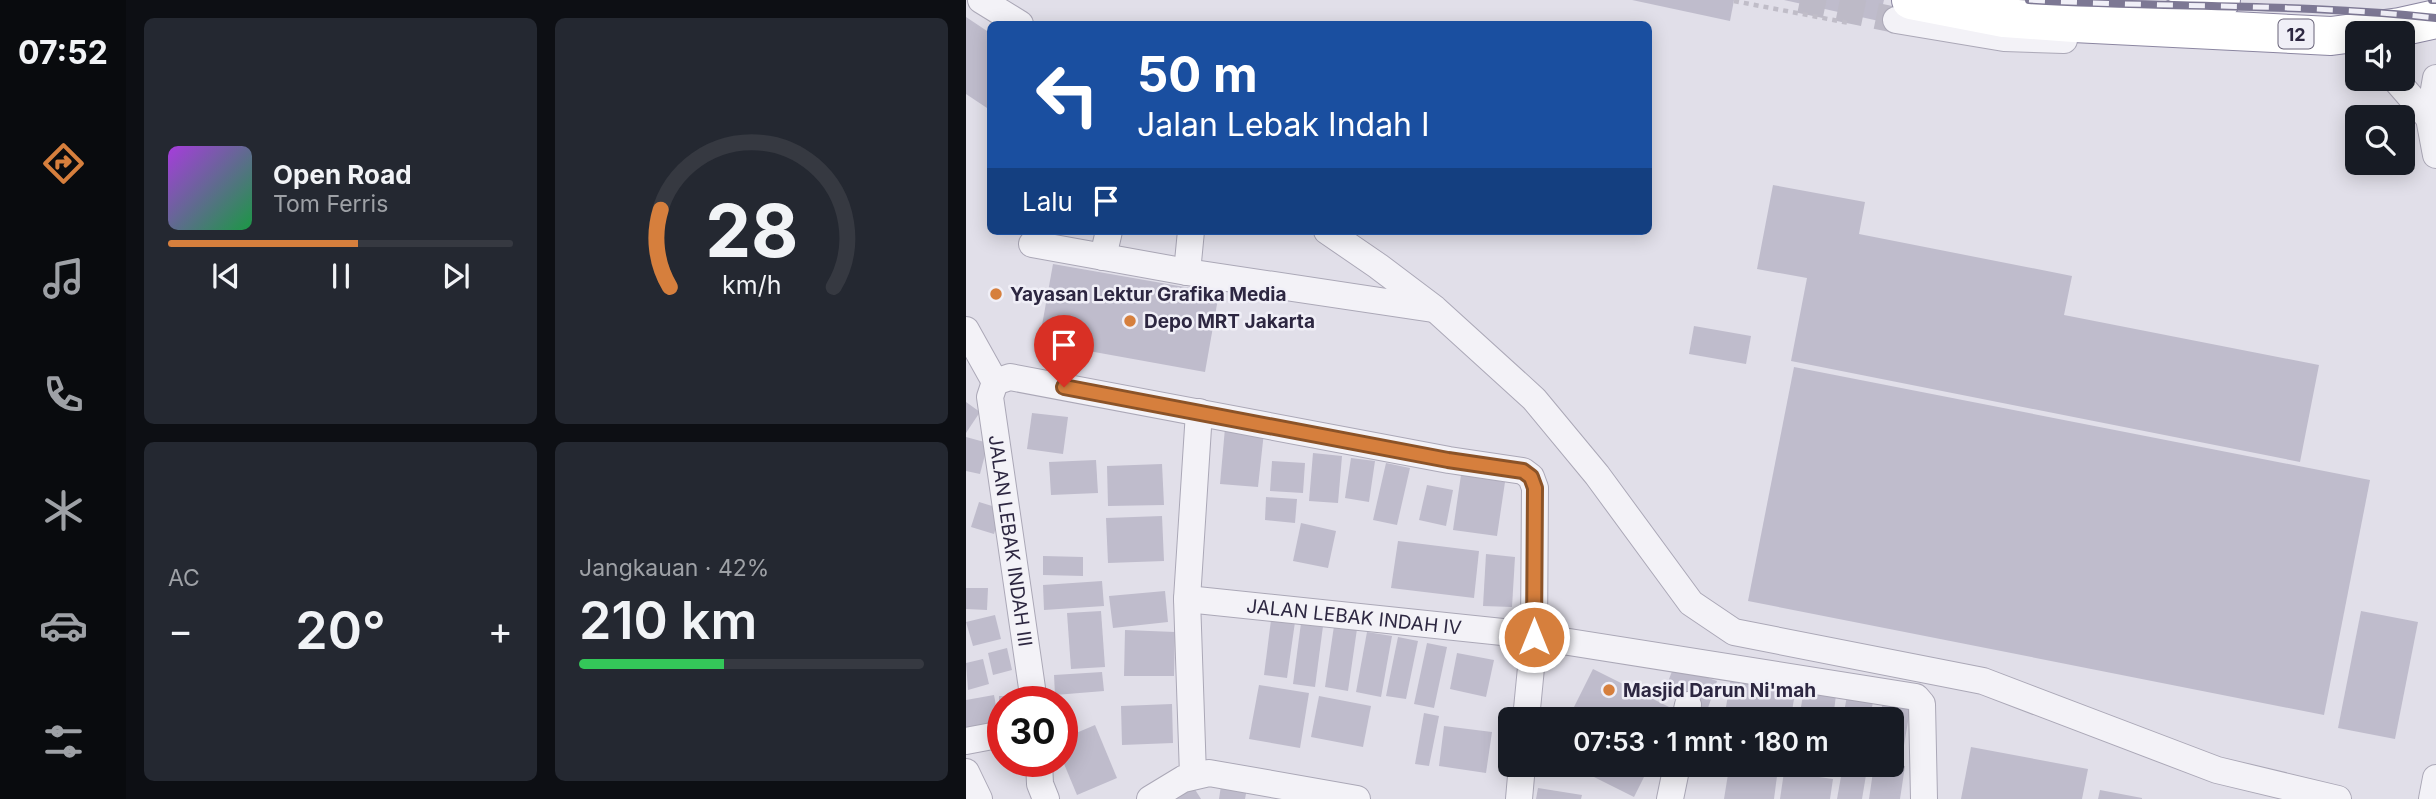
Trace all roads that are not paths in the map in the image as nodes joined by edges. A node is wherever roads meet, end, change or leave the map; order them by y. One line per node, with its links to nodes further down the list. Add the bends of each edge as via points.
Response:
1 (981, 0): 5 (street)
2 (2221, 0): 6 (highway, 12)
3 (1904, 10): 6 (highway, 12)
4 (2436, 19): 7 (highway, 12)
5 (1015, 21)
6 (2155, 27): 7 (highway, 12)
7 (2344, 43)
8 (2436, 78): 10 (street)
9 (2405, 91): 10 (street)
10 (2428, 118): 11 (street)
11 (2435, 150)
12 (1191, 235): 16 (street)
13 (1333, 235): 17 (street)
14 (1032, 244): 15 (street)
15 (1106, 244): 16 (street)
16 (1187, 272): 17 (street)
17 (1435, 309): 40 (street, via 1534,399 1597,475 1691,603 1734,632 1983,681 2217,771)
18 (966, 330): 19 (street)
19 (995, 382): 20 (street, via 1010,377); 23 (street, JALAN LEBAK INDAH III, via 990,397)
20 (1199, 412): 21 (street); 22 (street, via 1523,471 1535,488)
21 (1187, 599): 22 (street, JALAN LEBAK INDAH IV); 32 (street)
22 (1534, 637): 24 (street); 39 (street, JALAN LEBAK INDAH IV, via 1916,697 1922,704)
23 (1032, 686)
24 (1527, 707)
25 (987, 737): 26 (street)
26 (966, 741)
27 (966, 772): 33 (street)
28 (1040, 777): 34 (street)
29 (1521, 777): 37 (street)
30 (1675, 777): 38 (street)
31 (2436, 778): 41 (street)
32 (1184, 779): 35 (street); 36 (street, via 1209,773)
33 (979, 799)
34 (1046, 799)
35 (1150, 799)
36 (1357, 799)
37 (1519, 799)
38 (1670, 799)
39 (1924, 799)
40 (2338, 799)
41 (2432, 799)

